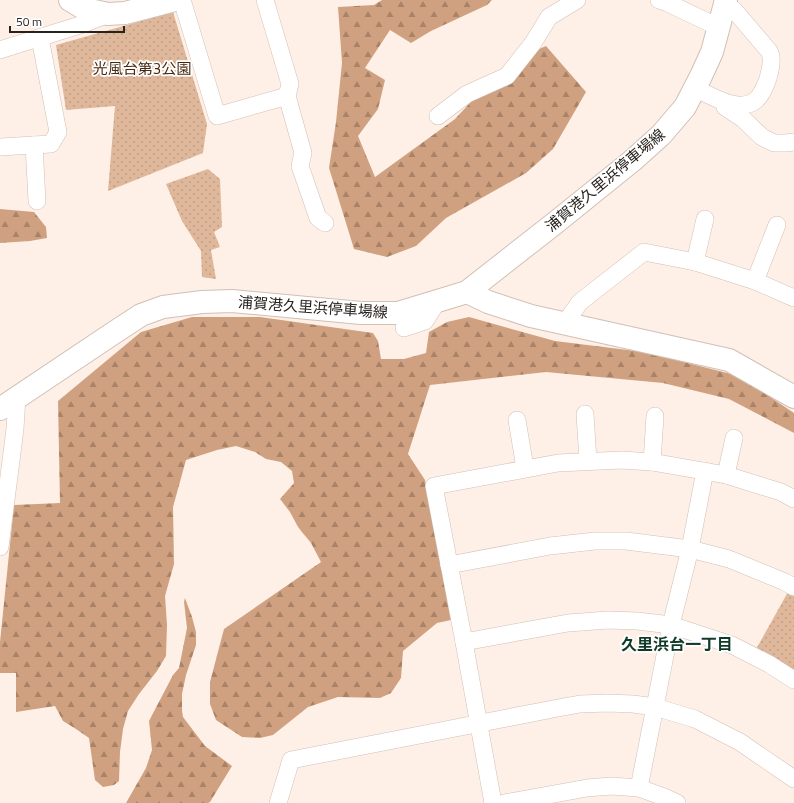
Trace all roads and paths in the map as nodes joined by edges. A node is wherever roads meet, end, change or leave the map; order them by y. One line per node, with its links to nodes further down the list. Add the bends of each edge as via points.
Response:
1 (70, 0): 8 (main road, via 85,9)
2 (176, 0): 8 (main road, via 125,13)
3 (182, 0): 13 (street, via 217,116)
4 (265, 0): 13 (street, via 290,84)
5 (576, 0): 15 (street, via 549,17 533,43 506,76 467,94)
6 (659, 0): 9 (street)
7 (726, 3): 9 (main road, 浦賀港久里浜停車場線); 14 (street, via 769,51 771,57 769,76 755,101 738,106)
8 (108, 14): 10 (street)
9 (718, 27): 12 (main road, 浦賀港久里浜停車場線, via 712,52)
10 (40, 38): 11 (street); 17 (street, via 58,132 51,144)
11 (0, 50)
12 (695, 88): 14 (street); 25 (main road, 浦賀港久里浜停車場線, via 684,107 661,135 632,161)
13 (287, 96): 21 (street, via 303,153 300,166 318,218)
14 (725, 102): 16 (street, via 725,107 743,119 762,137 774,143)
15 (438, 116)
16 (794, 142)
17 (34, 145): 18 (street); 19 (street)
18 (0, 147)
19 (37, 201)
20 (705, 219): 23 (street)
21 (325, 223)
22 (777, 225): 24 (street)
23 (695, 262): 24 (street); 28 (street, via 644,252 580,302)
24 (755, 281): 26 (street)
25 (467, 292): 27 (main road, 浦賀港久里浜停車場線); 28 (main road, via 531,316)
26 (794, 298)
27 (437, 302): 29 (street, via 425,321); 31 (main road, 浦賀港久里浜停車場線, via 398,313 361,313 232,301 163,307 141,315)
28 (565, 323): 30 (main road, via 729,360)
29 (404, 328)
30 (794, 397)
31 (8, 403): 42 (street, via 15,429)
32 (584, 414): 36 (street)
33 (655, 416): 37 (street)
34 (517, 420): 38 (street)
35 (734, 438): 40 (street)
36 (588, 461): 37 (street); 38 (street)
37 (652, 462): 39 (street)
38 (525, 468): 44 (street, via 434,486)
39 (705, 471): 40 (street); 43 (street)
40 (726, 475): 41 (street, via 781,492)
41 (794, 499)
42 (0, 547)
43 (690, 548): 44 (street, via 626,541 595,541 550,546); 45 (street, via 729,559); 46 (street)
44 (449, 565): 47 (street)
45 (794, 587)
46 (671, 624): 47 (street, via 608,620 568,623); 48 (street, via 732,645 770,664); 49 (street)
47 (464, 642): 50 (street)
48 (794, 680)
49 (655, 707): 50 (street, via 607,702 580,704); 51 (street, via 695,719 740,742); 52 (street)
50 (478, 724): 53 (street, via 291,760); 54 (street)
51 (794, 779)
52 (639, 788): 55 (street, via 587,788); 56 (street)
53 (278, 803)
54 (493, 803)
55 (504, 803)
56 (677, 803)

